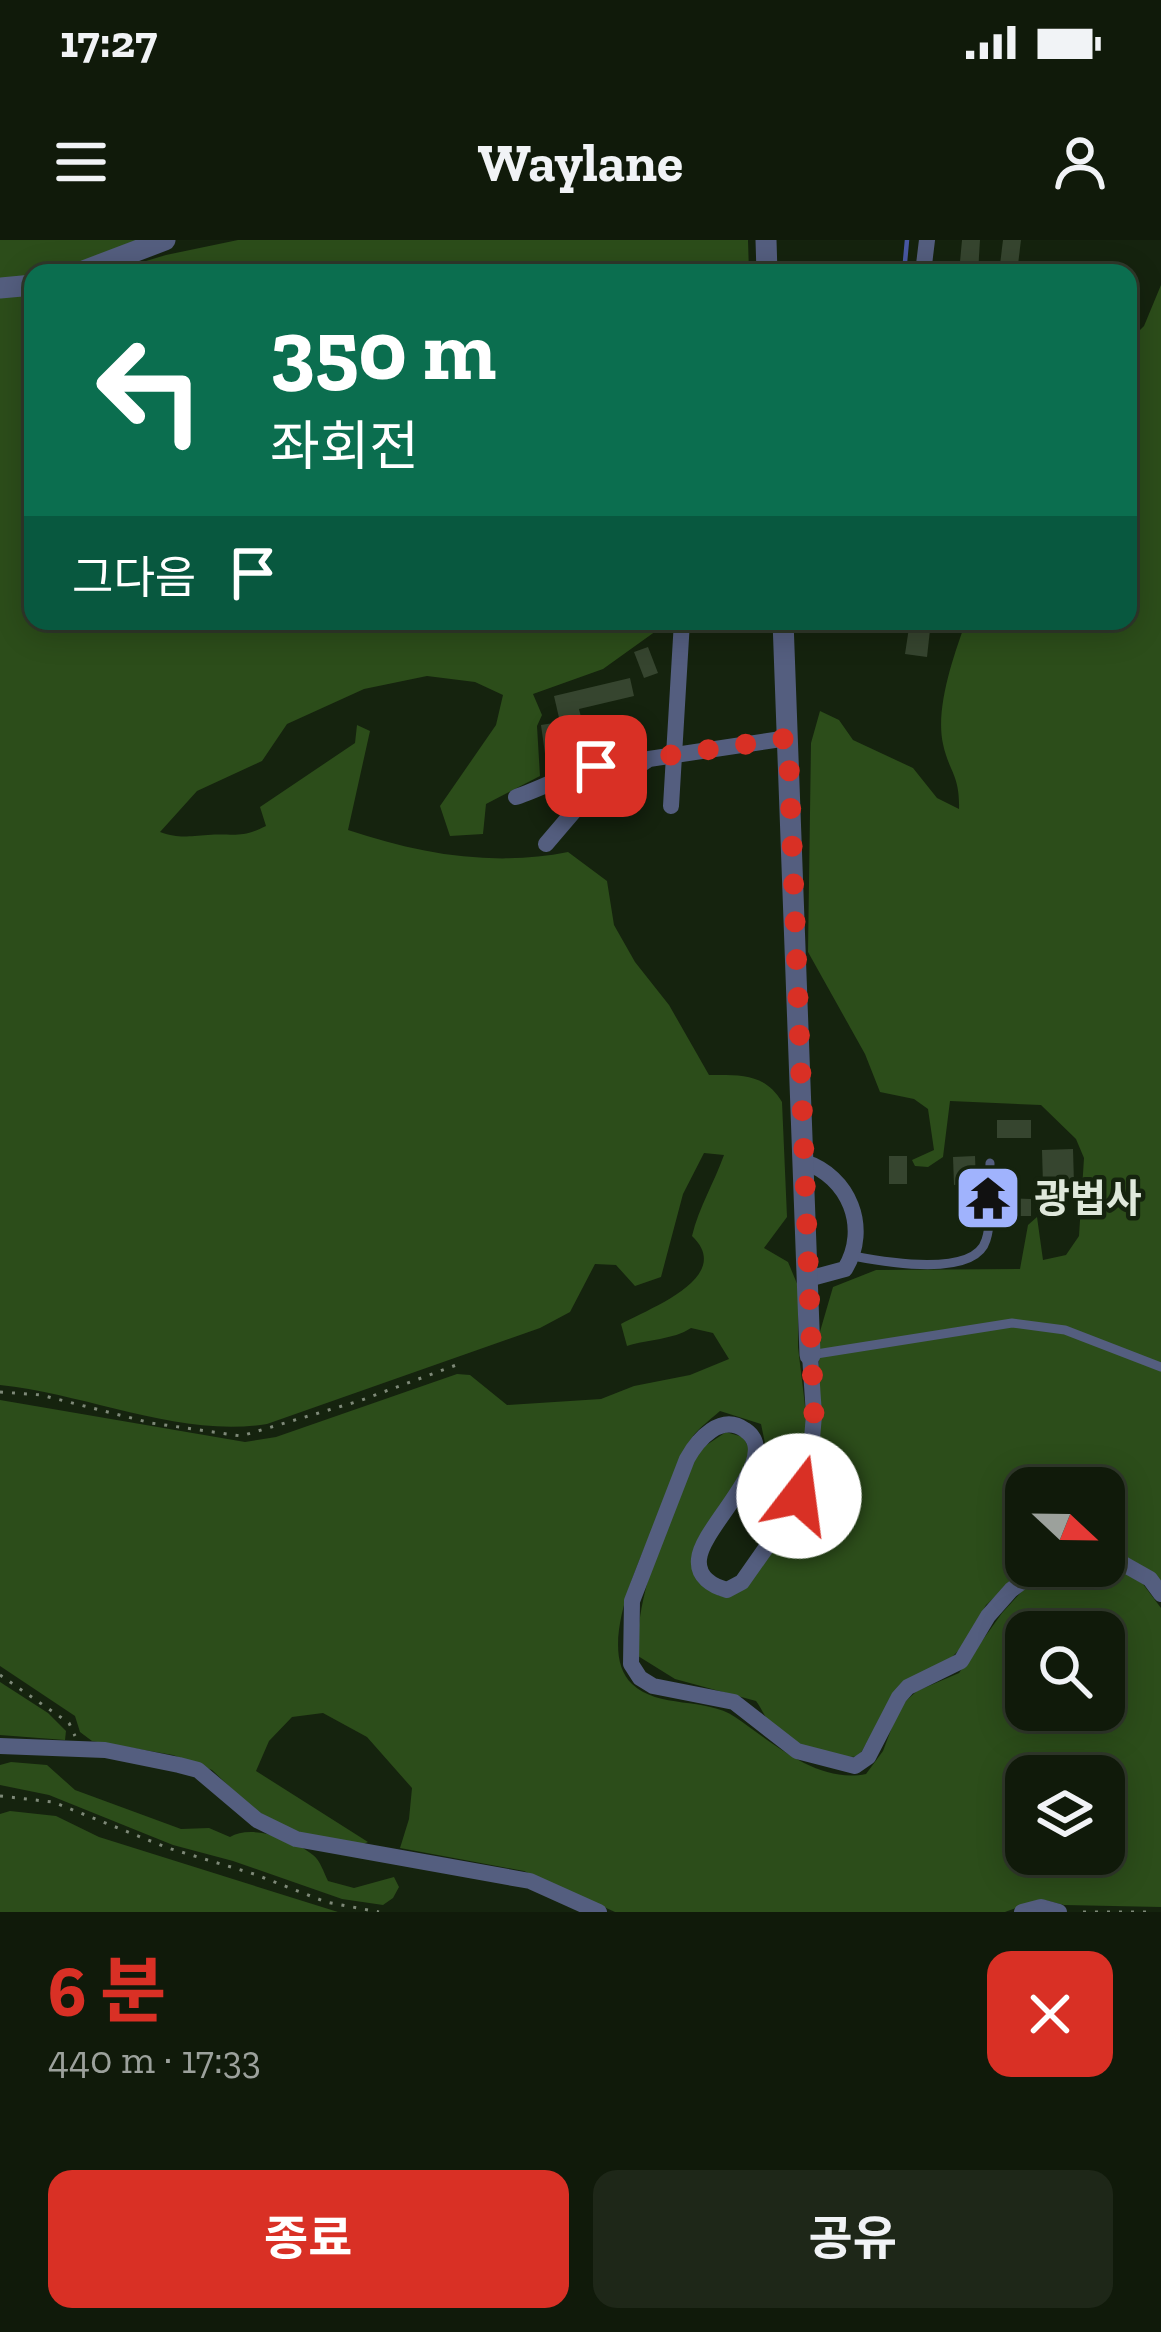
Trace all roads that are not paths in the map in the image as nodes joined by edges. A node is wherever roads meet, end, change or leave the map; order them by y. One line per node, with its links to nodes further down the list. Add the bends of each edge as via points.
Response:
1 (165, 240): 2 (street)
2 (102, 264)
3 (681, 630): 6 (street)
4 (783, 630): 5 (street)
5 (788, 738): 6 (street); 11 (street)
6 (674, 752): 7 (street); 9 (street)
7 (648, 760): 8 (street, via 596,766); 10 (street, via 575,810)
8 (516, 797)
9 (671, 806)
10 (546, 844)
11 (805, 1162): 13 (street, via 845,1188 857,1226); 14 (street)
12 (990, 1163): 13 (lane, via 987,1238 978,1256 894,1263)
13 (853, 1256): 14 (street, via 845,1269)
14 (808, 1279): 15 (street)
15 (810, 1355): 16 (lane, via 1012,1322 1065,1330); 18 (street, via 814,1440 799,1496 742,1582 728,1590 701,1574 699,1560 754,1465 756,1444 747,1430 722,1425 687,1459 632,1601 631,1664 640,1678 734,1702 797,1751 855,1766 908,1687 961,1661)
16 (1161, 1367)
17 (1125, 1565): 19 (street)
18 (1019, 1587)
19 (1161, 1594)
20 (0, 1746): 21 (street, via 80,1748 198,1770 257,1820 296,1839 530,1881)
21 (599, 1912)
22 (1022, 1912): 23 (street)
23 (1059, 1912)

